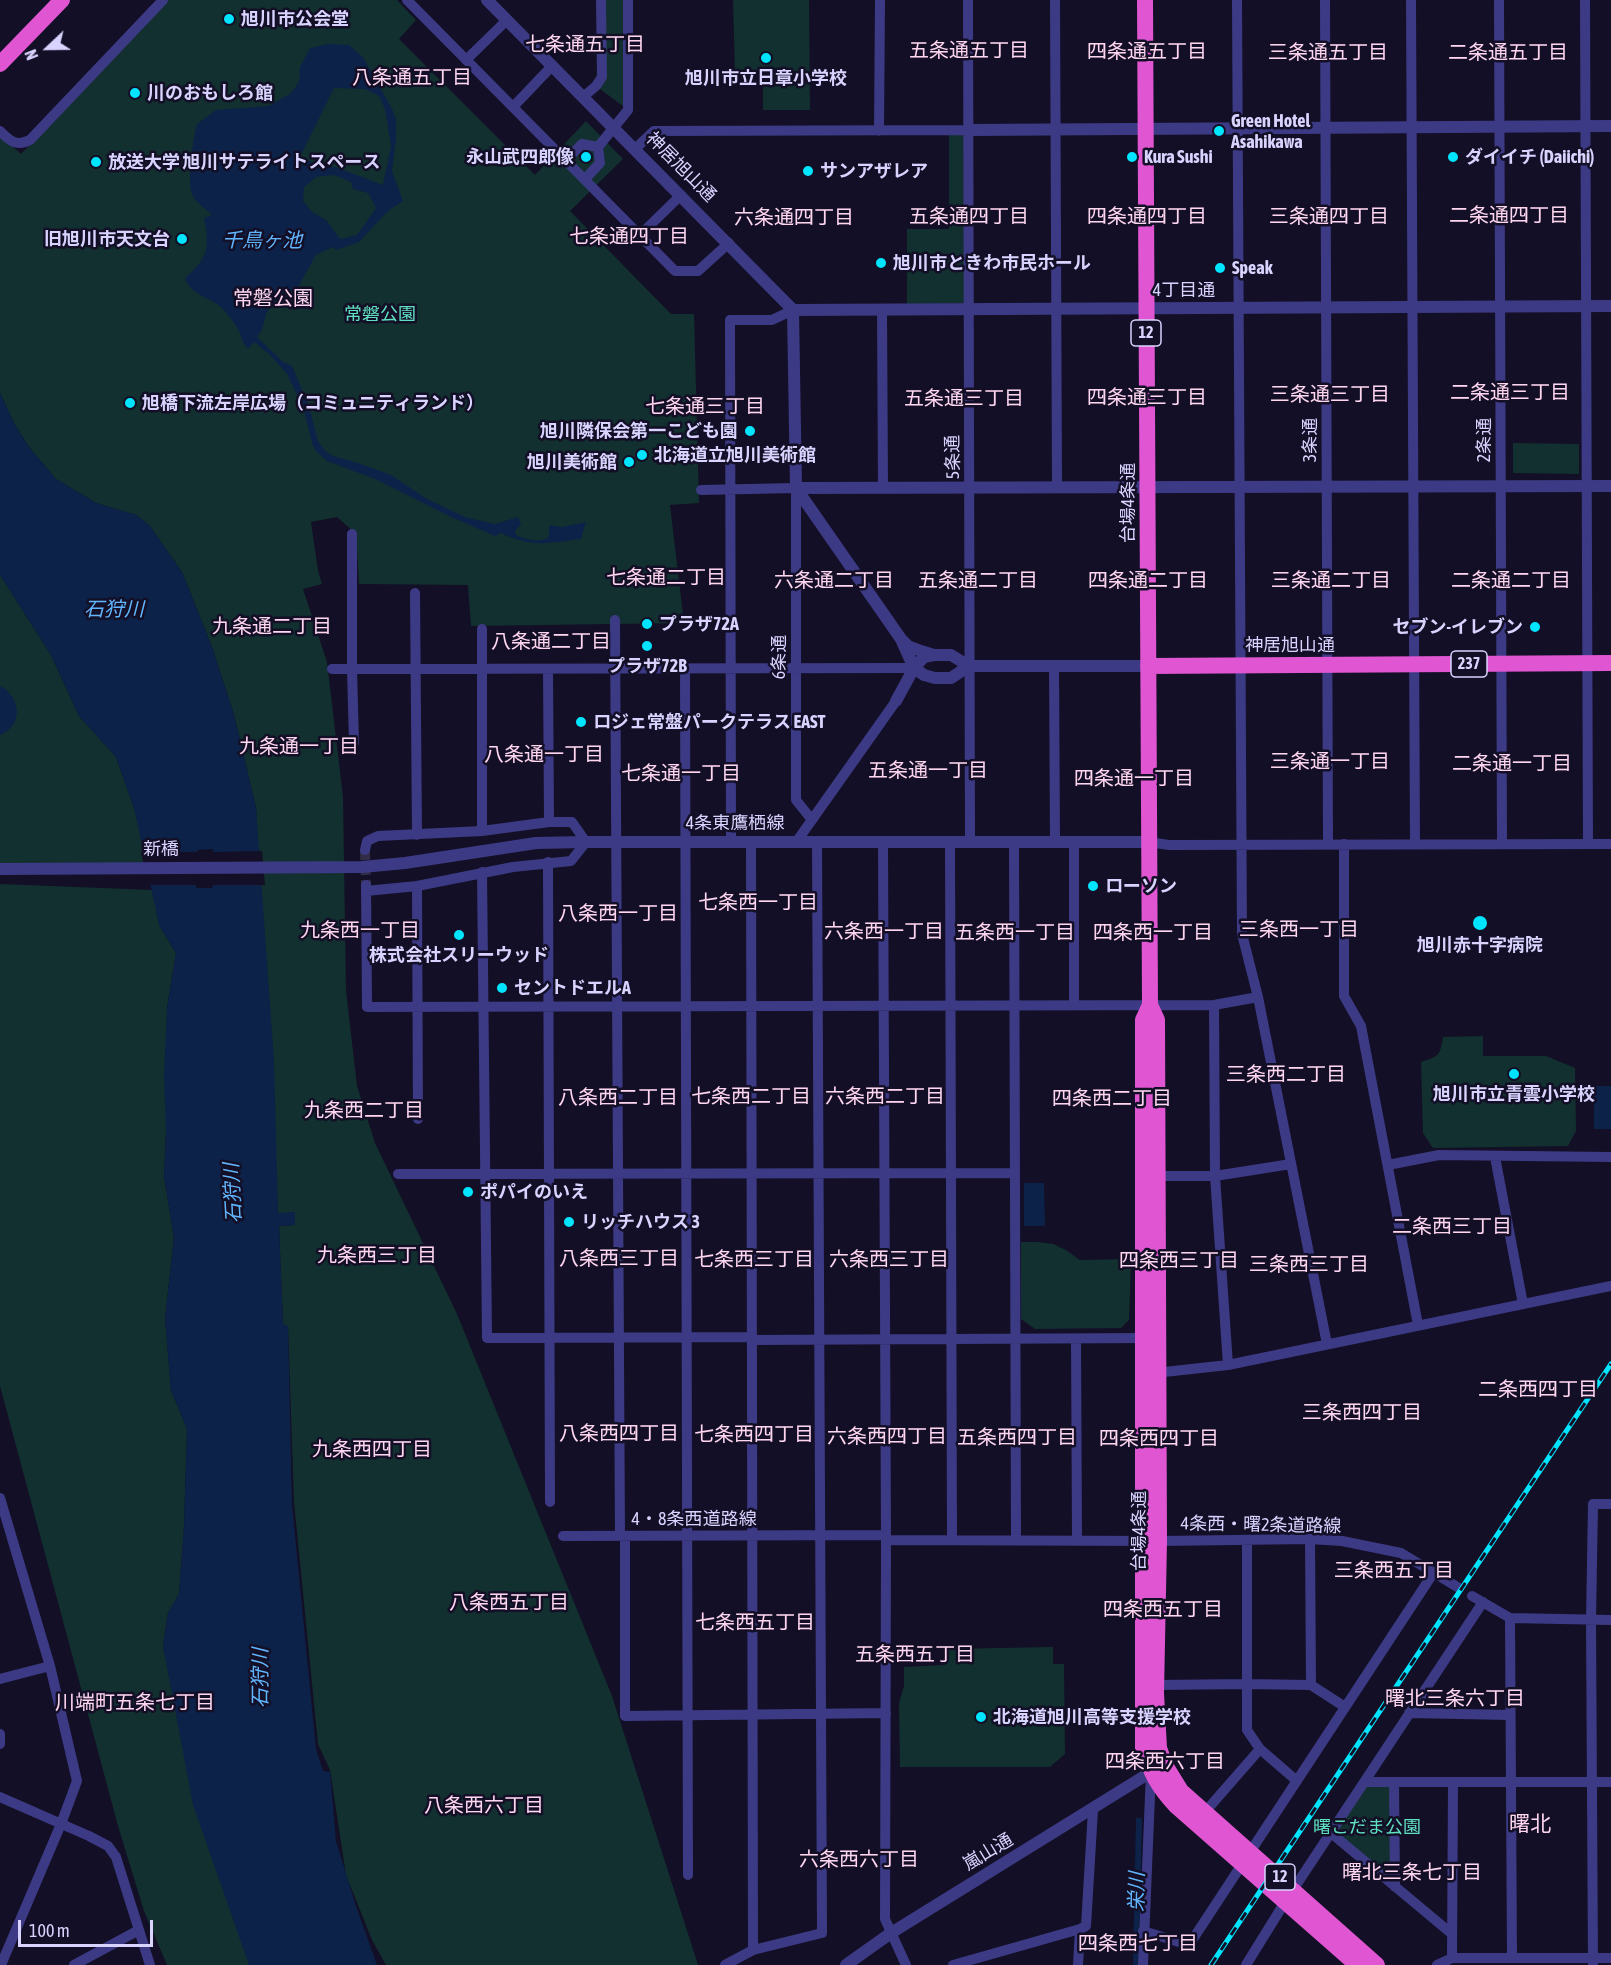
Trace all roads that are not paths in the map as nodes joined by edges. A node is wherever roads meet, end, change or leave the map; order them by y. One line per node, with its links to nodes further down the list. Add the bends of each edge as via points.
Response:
1 (62, 0): 18 (highway)
2 (162, 0): 32 (street, via 30,140 15,144)
3 (407, 0): 17 (street)
4 (487, 0): 16 (street, 神居旭山通)
5 (601, 0): 20 (street, via 602,77)
6 (628, 0): 25 (street, via 628,110)
7 (880, 0): 33 (street)
8 (968, 0): 30 (street, 5条通)
9 (1055, 0): 31 (street)
10 (1145, 0): 28 (highway, 台場4条通 / 12)
11 (1238, 0): 29 (street)
12 (1325, 0): 26 (street, 3条通)
13 (1411, 0): 27 (street)
14 (1499, 0): 23 (street, 2条通)
15 (1585, 0): 24 (street)
16 (507, 20): 17 (street); 19 (street, 神居旭山通)
17 (466, 60): 21 (street)
18 (0, 64)
19 (552, 66): 20 (street, 神居旭山通); 21 (street)
20 (584, 97): 25 (street, 神居旭山通)
21 (513, 107): 36 (street)
22 (1611, 126): 24 (street)
23 (1500, 127): 24 (street); 27 (street); 44 (street, 2条通)
24 (1586, 127): 41 (street)
25 (614, 128): 34 (street); 35 (street, 神居旭山通)
26 (1326, 128): 27 (street); 29 (street); 47 (street, 3条通)
27 (1411, 128): 43 (street)
28 (1146, 129): 29 (street); 31 (street); 45 (highway, 台場4条通 / 12)
29 (1238, 129): 46 (street)
30 (968, 130): 31 (street); 33 (street); 49 (street, 5条通)
31 (1055, 130): 50 (street)
32 (0, 131)
33 (879, 131): 35 (street, via 654,131)
34 (598, 147): 36 (street, via 582,144); 37 (street, via 600,163)
35 (635, 149): 38 (street, 神居旭山通)
36 (566, 160): 37 (street)
37 (585, 180): 39 (street)
38 (681, 195): 39 (street); 40 (street, 神居旭山通)
39 (640, 235): 40 (street, via 675,271 698,271)
40 (729, 243): 51 (street, 神居旭山通)
41 (1586, 306): 42 (street, 4丁目通); 44 (street, 4丁目通); 53 (street)
42 (1611, 306)
43 (1412, 307): 44 (street, 4丁目通); 47 (street, 4丁目通); 52 (street)
44 (1500, 307): 59 (street, 2条通)
45 (1146, 308): 46 (street, 4丁目通); 50 (street, 4丁目通); 57 (highway, 台場4条通 / 12)
46 (1239, 308): 47 (street, 4丁目通); 62 (street)
47 (1326, 308): 58 (street, 3条通)
48 (882, 309): 49 (street, 4丁目通); 51 (street, 4丁目通); 61 (street)
49 (968, 309): 50 (street, 4丁目通); 55 (street, 5条通)
50 (1055, 309): 56 (street)
51 (794, 310): 60 (street); 63 (street, via 772,320 730,320)
52 (1413, 486): 58 (street); 59 (street); 74 (street)
53 (1587, 486): 54 (street); 59 (street); 71 (street)
54 (1611, 486)
55 (970, 487): 56 (street); 61 (street); 77 (street, 5条通)
56 (1057, 487): 57 (street)
57 (1147, 487): 62 (street); 79 (highway, 台場4条通 / 12)
58 (1327, 487): 62 (street); 73 (street, 3条通)
59 (1501, 487): 75 (street, 2条通)
60 (796, 488): 61 (street); 63 (street); 69 (street, 神居旭山通); 83 (street, 6条通)
61 (883, 488)
62 (1239, 488): 76 (street)
63 (731, 489): 64 (street); 82 (street)
64 (701, 490)
65 (352, 534): 86 (street)
66 (415, 593): 80 (street)
67 (615, 620): 89 (street, 4・8条西道路線)
68 (482, 629): 87 (street)
69 (901, 639): 70 (street, 神居旭山通, via 908,646); 84 (street, 神居旭山通)
70 (934, 655): 77 (street, 神居旭山通, via 951,655); 84 (street, via 924,657)
71 (1587, 663): 72 (highway, 神居旭山通 / 237); 75 (highway, 神居旭山通 / 237); 115 (street)
72 (1611, 663)
73 (1327, 664): 74 (highway, 神居旭山通 / 237); 76 (highway, 神居旭山通 / 237); 111 (street, 3条通)
74 (1414, 664): 75 (highway, 神居旭山通 / 237); 113 (street)
75 (1502, 664): 114 (street, 2条通)
76 (1240, 665): 79 (highway, 神居旭山通 / 237); 117 (street)
77 (969, 666): 78 (street, 神居旭山通); 90 (street, 神居旭山通, via 951,678); 104 (street, 5条通)
78 (1054, 666): 79 (street, 神居旭山通); 108 (street)
79 (1148, 666): 110 (highway, 台場4条通 / 12)
80 (416, 668): 86 (street); 87 (street); 96 (street)
81 (685, 668): 82 (street); 89 (street); 97 (street)
82 (732, 668): 83 (street); 98 (street)
83 (795, 668): 84 (street); 93 (street, 6条通, via 796,800)
84 (914, 668): 90 (street); 91 (street)
85 (332, 669): 86 (street)
86 (351, 669): 92 (street)
87 (483, 669): 88 (street); 95 (street)
88 (548, 669): 89 (street); 94 (street)
89 (615, 669): 106 (street, 4・8条西道路線)
90 (935, 678): 91 (street, 神居旭山通, via 908,689)
91 (896, 700): 93 (street)
92 (354, 743)
93 (812, 820): 100 (street)
94 (549, 822): 95 (street); 105 (street, via 572,822)
95 (482, 831): 96 (street)
96 (417, 835): 118 (street, via 378,836)
97 (685, 841): 98 (street, 4条東鷹栖線); 106 (street, 4条東鷹栖線); 130 (street)
98 (731, 841): 99 (street, 4条東鷹栖線)
99 (751, 841): 100 (street, 4条東鷹栖線); 131 (street)
100 (797, 841): 101 (street, 4条東鷹栖線)
101 (817, 841): 102 (street, 4条東鷹栖線); 132 (street)
102 (883, 841): 103 (street, 4条東鷹栖線); 133 (street)
103 (951, 841): 104 (street, 4条東鷹栖線); 134 (street)
104 (970, 841): 107 (street, 4条東鷹栖線)
105 (586, 842): 106 (street, 4条東鷹栖線); 119 (street, via 572,861); 120 (street, 4条東鷹栖線, via 536,843 384,866)
106 (617, 842): 129 (street, 4・8条西道路線)
107 (1014, 842): 108 (street, 4条東鷹栖線); 125 (street)
108 (1055, 842): 109 (street, 4条東鷹栖線)
109 (1074, 842): 110 (street, 4条東鷹栖線); 126 (street)
110 (1149, 842): 117 (street); 127 (highway, 台場4条通 / 12)
111 (1328, 844): 112 (street); 117 (street)
112 (1344, 844): 113 (street); 142 (street, via 1344,996 1361,1026)
113 (1415, 844): 114 (street)
114 (1502, 844): 115 (street)
115 (1588, 844): 116 (street)
116 (1611, 844)
117 (1241, 845): 124 (street, via 1242,934)
118 (366, 846)
119 (548, 862): 122 (street); 137 (street)
120 (323, 867): 121 (street, 新橋)
121 (0, 869)
122 (482, 872): 123 (street); 136 (street)
123 (417, 886): 135 (street); 135 (street, via 366,888 367,1007)
124 (1258, 997): 128 (street); 141 (street)
125 (1015, 1005): 126 (street); 134 (street); 151 (street)
126 (1074, 1005): 127 (street)
127 (1150, 1005): 128 (street); 153 (highway, 台場4条通 / 12, via 1157,1020)
128 (1214, 1005): 154 (street)
129 (618, 1006): 130 (street); 137 (street); 145 (street, 4・8条西道路線)
130 (686, 1006): 131 (street); 146 (street)
131 (751, 1006): 132 (street); 147 (street)
132 (818, 1006): 133 (street); 148 (street)
133 (884, 1006): 134 (street); 149 (street)
134 (951, 1006): 150 (street)
135 (416, 1007): 136 (street); 138 (street)
136 (483, 1007): 137 (street); 143 (street)
137 (549, 1007): 144 (street)
138 (418, 1119)
139 (1495, 1157): 140 (street); 142 (street, via 1439,1155); 156 (street)
140 (1611, 1157)
141 (1291, 1164): 154 (street); 168 (street)
142 (1388, 1165): 157 (street)
143 (486, 1173): 144 (street); 152 (street); 162 (street, via 487,1338)
144 (550, 1173): 145 (street); 162 (street)
145 (618, 1173): 146 (street); 158 (street, 4・8条西道路線)
146 (686, 1173): 147 (street); 159 (street)
147 (752, 1173): 148 (street); 160 (street)
148 (819, 1173): 149 (street); 163 (street)
149 (885, 1173): 150 (street); 164 (street)
150 (952, 1173): 151 (street); 165 (street)
151 (1016, 1173): 166 (street)
152 (398, 1174)
153 (1150, 1176): 154 (street); 161 (highway, 台場4条通 / 12)
154 (1215, 1176): 169 (street)
155 (1611, 1286): 156 (street)
156 (1523, 1304): 157 (street)
157 (1418, 1325): 168 (street)
158 (619, 1337): 159 (street); 162 (street); 177 (street, 4・8条西道路線)
159 (687, 1338): 160 (street); 175 (street)
160 (752, 1338): 163 (street); 178 (street)
161 (1151, 1338): 167 (street); 170 (highway, 台場4条通 / 12)
162 (550, 1339): 172 (street)
163 (819, 1340): 164 (street); 179 (street)
164 (885, 1340): 165 (street); 180 (street)
165 (951, 1340): 166 (street); 182 (street)
166 (1016, 1340): 167 (street); 183 (street)
167 (1076, 1340): 184 (street)
168 (1327, 1344): 169 (street)
169 (1228, 1365): 170 (street)
170 (1151, 1373): 185 (highway, 台場4条通 / 12)
171 (0, 1498): 174 (street)
172 (550, 1502)
173 (1611, 1504): 192 (street, via 1593,1504)
174 (2, 1511): 194 (street)
175 (687, 1535): 177 (street, 4・8条西道路線); 178 (street, 4・8条西道路線); 204 (street)
176 (563, 1536): 177 (street)
177 (622, 1536): 204 (street, via 625,1716)
178 (752, 1536): 179 (street, 4・8条西道路線); 203 (street)
179 (820, 1536): 180 (street, 4・8条西道路線); 200 (street)
180 (886, 1538): 182 (street, 4・8条西道路線); 201 (street)
181 (1310, 1539): 186 (street, 4条西・曙2条道路線); 187 (street, 4条西・曙2条道路線, via 1401,1553); 197 (street)
182 (952, 1540): 183 (street, 4・8条西道路線)
183 (1016, 1540): 184 (street, 4・8条西道路線)
184 (1077, 1540): 185 (street, 4・8条西道路線)
185 (1151, 1540): 186 (street, 4条西・曙2条道路線); 198 (highway, 台場4条通 / 12); 209 (highway, 台場4条通 / 12, via 1143,1749)
186 (1247, 1540): 196 (street)
187 (1434, 1572): 188 (street, 4条西・曙2条道路線); 199 (street)
188 (1459, 1588)
189 (1472, 1596): 190 (street)
190 (1483, 1602): 191 (street); 202 (street)
191 (1510, 1618): 192 (street); 205 (street)
192 (1591, 1620): 193 (street); 214 (street)
193 (1611, 1620)
194 (50, 1666): 195 (street); 221 (street, via 77,1781)
195 (0, 1679)
196 (1246, 1684): 197 (street); 198 (street); 208 (street, via 1247,1730)
197 (1311, 1685): 199 (street)
198 (1156, 1689): 209 (highway, 12); 217 (highway, 台場4条通 / 12, via 1159,1748 1164,1765)
199 (1346, 1707): 210 (street)
200 (821, 1713): 201 (street); 203 (street); 232 (street, via 822,1933)
201 (886, 1713): 230 (street, via 885,1919)
202 (1409, 1713): 205 (street); 211 (street)
203 (753, 1714): 204 (street); 232 (street)
204 (688, 1715): 224 (street)
205 (1510, 1715): 213 (street)
206 (0, 1734): 207 (street)
207 (0, 1744)
208 (1260, 1749): 210 (street); 220 (street)
209 (1151, 1772): 217 (highway); 219 (street, 嵐山通); 223 (highway, 台場4条通 / 12, via 1176,1806); 229 (street)
210 (1297, 1781): 223 (street)
211 (1365, 1782): 212 (street); 222 (street)
212 (1394, 1782): 216 (street); 225 (street)
213 (1511, 1782): 214 (street); 216 (street); 234 (street)
214 (1592, 1782): 215 (street); 236 (street)
215 (1611, 1782)
216 (1453, 1783): 231 (street)
217 (1181, 1791): 220 (highway, 台場4条通 / 12)
218 (0, 1797): 221 (street)
219 (1093, 1810): 227 (street, via 1086,1926); 230 (street, 嵐山通)
220 (1205, 1812): 223 (highway, 台場4条通 / 12)
221 (62, 1824): 228 (street, via 108,1846 116,1857); 237 (street)
222 (1331, 1833): 225 (street); 226 (street)
223 (1246, 1857): 226 (highway, 台場4条通 / 12); 229 (street, via 1189,1945)
224 (688, 1875)
225 (1395, 1887): 231 (street)
226 (1290, 1895): 246 (street); 247 (highway, 台場4条通 / 12); 248 (highway, 台場4条通 / 12)
227 (1080, 1929): 243 (street); 244 (street)
228 (139, 1930): 238 (street); 239 (street)
229 (1143, 1931): 245 (street)
230 (891, 1933): 241 (street, 嵐山通); 242 (street)
231 (1452, 1934): 233 (street)
232 (753, 1950): 240 (street)
233 (1452, 1958): 234 (street); 249 (street)
234 (1512, 1958): 236 (street)
235 (1611, 1958): 236 (street)
236 (1593, 1962)
237 (1, 1965)
238 (74, 1965)
239 (150, 1965)
240 (725, 1965)
241 (846, 1965)
242 (906, 1965)
243 (953, 1965)
244 (1078, 1965)
245 (1143, 1965)
246 (1246, 1965)
247 (1358, 1965)
248 (1377, 1965)
249 (1437, 1965)

